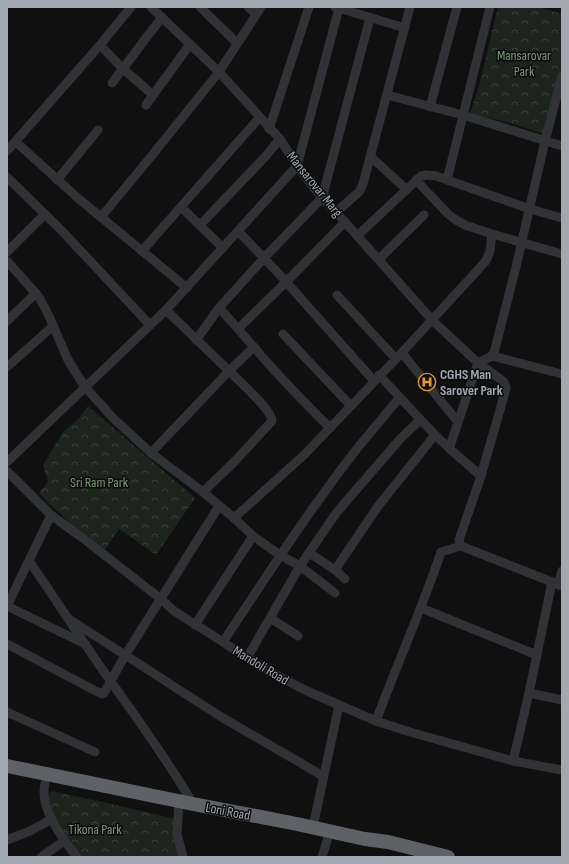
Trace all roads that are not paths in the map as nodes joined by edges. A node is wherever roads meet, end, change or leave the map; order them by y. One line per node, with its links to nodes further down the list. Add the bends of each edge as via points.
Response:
1 (131, 7): 16 (street)
2 (151, 7): 11 (street, Mansarovar Marg)
3 (200, 7): 14 (street)
4 (248, 7): 10 (street)
5 (309, 7): 27 (street)
6 (410, 7): 13 (street)
7 (457, 7): 24 (street)
8 (490, 7): 25 (street)
9 (337, 8): 12 (street); 35 (street)
10 (259, 10): 14 (street)
11 (162, 17): 15 (street, Mansarovar Marg); 17 (street)
12 (370, 18): 13 (street); 41 (street)
13 (404, 28): 22 (street)
14 (236, 43): 18 (street)
15 (190, 44): 18 (street, Mansarovar Marg); 21 (street)
16 (100, 45): 17 (street); 31 (street)
17 (122, 68): 20 (street); 21 (street)
18 (219, 72): 26 (street, Mansarovar Marg); 47 (street)
19 (562, 76): 30 (street)
20 (112, 83)
21 (153, 95): 23 (street)
22 (387, 95): 24 (street); 34 (street)
23 (146, 105)
24 (430, 107): 25 (street)
25 (463, 115): 30 (street); 39 (street)
26 (260, 117): 27 (street, Mansarovar Marg); 42 (street)
27 (269, 128): 29 (street, Mansarovar Marg)
28 (98, 130): 37 (street)
29 (280, 139): 35 (street, Mansarovar Marg); 50 (street)
30 (545, 141): 32 (street); 43 (street)
31 (16, 142): 33 (street); 37 (street)
32 (562, 146)
33 (7, 151)
34 (370, 156): 40 (street); 44 (street, via 359,192)
35 (297, 166): 41 (street, Mansarovar Marg); 51 (street)
36 (7, 177): 45 (street)
37 (57, 180): 47 (street)
38 (416, 180): 39 (street, via 426,175); 40 (street); 52 (street, via 456,220)
39 (447, 180): 43 (street)
40 (406, 189): 53 (street)
41 (322, 198): 44 (street, Mansarovar Marg); 59 (street)
42 (181, 206): 50 (street); 56 (street)
43 (530, 209): 48 (street); 54 (street)
44 (336, 212): 49 (street, Mansarovar Marg)
45 (45, 214): 57 (street); 72 (street)
46 (424, 215): 60 (street)
47 (101, 217): 56 (street)
48 (562, 218)
49 (345, 222): 53 (street, Mansarovar Marg); 64 (street)
50 (201, 224): 55 (street)
51 (238, 231): 55 (street); 59 (street)
52 (492, 234): 54 (street); 70 (street, via 486,261)
53 (357, 236): 60 (street, Mansarovar Marg)
54 (522, 242): 58 (street); 79 (street)
55 (223, 248): 65 (street)
56 (142, 251): 65 (street)
57 (7, 252)
58 (562, 254)
59 (264, 258): 64 (street); 68 (street)
60 (379, 259): 70 (street, Mansarovar Marg)
61 (7, 261): 62 (street)
62 (14, 269): 63 (street); 66 (street)
63 (7, 276)
64 (286, 282): 74 (street); 84 (street)
65 (187, 288): 69 (street)
66 (36, 293): 71 (street); 73 (street)
67 (337, 295): 78 (street)
68 (219, 308): 74 (street); 76 (street)
69 (166, 310): 72 (street); 76 (street)
70 (432, 320): 78 (street); 80 (street, Mansarovar Marg)
71 (7, 321)
72 (150, 325): 85 (street)
73 (53, 326): 81 (street); 85 (street, via 68,360)
74 (239, 328): 77 (street)
75 (283, 334): 87 (street)
76 (196, 340): 82 (street)
77 (254, 347): 82 (street); 90 (street)
78 (399, 356): 84 (street); 89 (street)
79 (492, 356): 80 (street); 83 (street)
80 (478, 363): 89 (street); 96 (street, Mansarovar Marg, via 503,381 506,389)
81 (7, 367)
82 (229, 371): 93 (street); 97 (street, via 257,398 272,419)
83 (562, 374)
84 (377, 378): 86 (street); 87 (street)
85 (85, 388): 93 (street); 94 (street)
86 (399, 398): 88 (street); 104 (street, via 350,457)
87 (351, 406): 90 (street)
88 (420, 420): 91 (street); 103 (street, via 351,494)
89 (458, 422): 92 (street, via 450,444)
90 (330, 428): 100 (street)
91 (434, 435): 92 (street); 107 (street, via 379,505)
92 (452, 450): 96 (street)
93 (151, 453): 97 (street)
94 (7, 462)
95 (7, 471): 99 (street, Mandoli Road)
96 (481, 476): 102 (street, Mansarovar Marg, via 459,540)
97 (203, 492): 98 (street)
98 (219, 506): 100 (street); 112 (street)
99 (51, 515): 105 (street); 112 (street, Mandoli Road)
100 (234, 518): 101 (street)
101 (253, 536): 104 (street); 117 (street)
102 (460, 546): 110 (street); 114 (street, via 441,552)
103 (309, 553): 106 (street); 107 (street)
104 (280, 556): 106 (street); 119 (street)
105 (29, 561): 113 (street); 116 (street)
106 (300, 566): 111 (street); 115 (street)
107 (335, 570): 109 (street)
108 (562, 571): 110 (street)
109 (345, 579)
110 (558, 584): 123 (street)
111 (335, 593)
112 (160, 599): 117 (street, Mandoli Road); 122 (street)
113 (8, 602): 121 (street)
114 (421, 608): 123 (street); 130 (street)
115 (270, 618): 118 (street); 124 (street)
116 (69, 619): 121 (street); 122 (street)
117 (195, 625): 119 (street, Mandoli Road)
118 (298, 636)
119 (223, 642): 124 (street, Mandoli Road)
120 (7, 644): 125 (street, via 102,694)
121 (86, 645): 125 (street)
122 (126, 654): 125 (street); 136 (street, via 223,718)
123 (537, 655): 126 (street)
124 (247, 658): 128 (street, Mandoli Road, via 293,684)
125 (111, 682): 138 (street, via 181,782)
126 (529, 693): 127 (street); 132 (street)
127 (562, 700)
128 (339, 705): 130 (street, Mandoli Road); 136 (street)
129 (7, 712): 131 (street)
130 (376, 720): 132 (street, Mandoli Road)
131 (95, 752)
132 (513, 761): 134 (street, Mandoli Road)
133 (7, 766): 139 (highway, Loni Road)
134 (562, 770)
135 (7, 775): 137 (highway, Loni Road)
136 (323, 776): 141 (street)
137 (45, 783): 139 (highway, Loni Road); 140 (street, via 44,799)
138 (193, 804): 139 (highway, Loni Road); 141 (highway, Loni Road)
139 (179, 805): 142 (highway, Loni Road); 147 (street, via 177,834)
140 (52, 819): 143 (street); 144 (street)
141 (313, 827): 142 (highway, Loni Road)
142 (329, 834): 148 (street); 149 (highway, Loni Road); 150 (highway, Loni Road, via 388,842)
143 (7, 840)
144 (64, 841): 145 (street); 146 (street)
145 (41, 857)
146 (77, 857)
147 (183, 857)
148 (322, 857)
149 (419, 857)
150 (448, 857)

